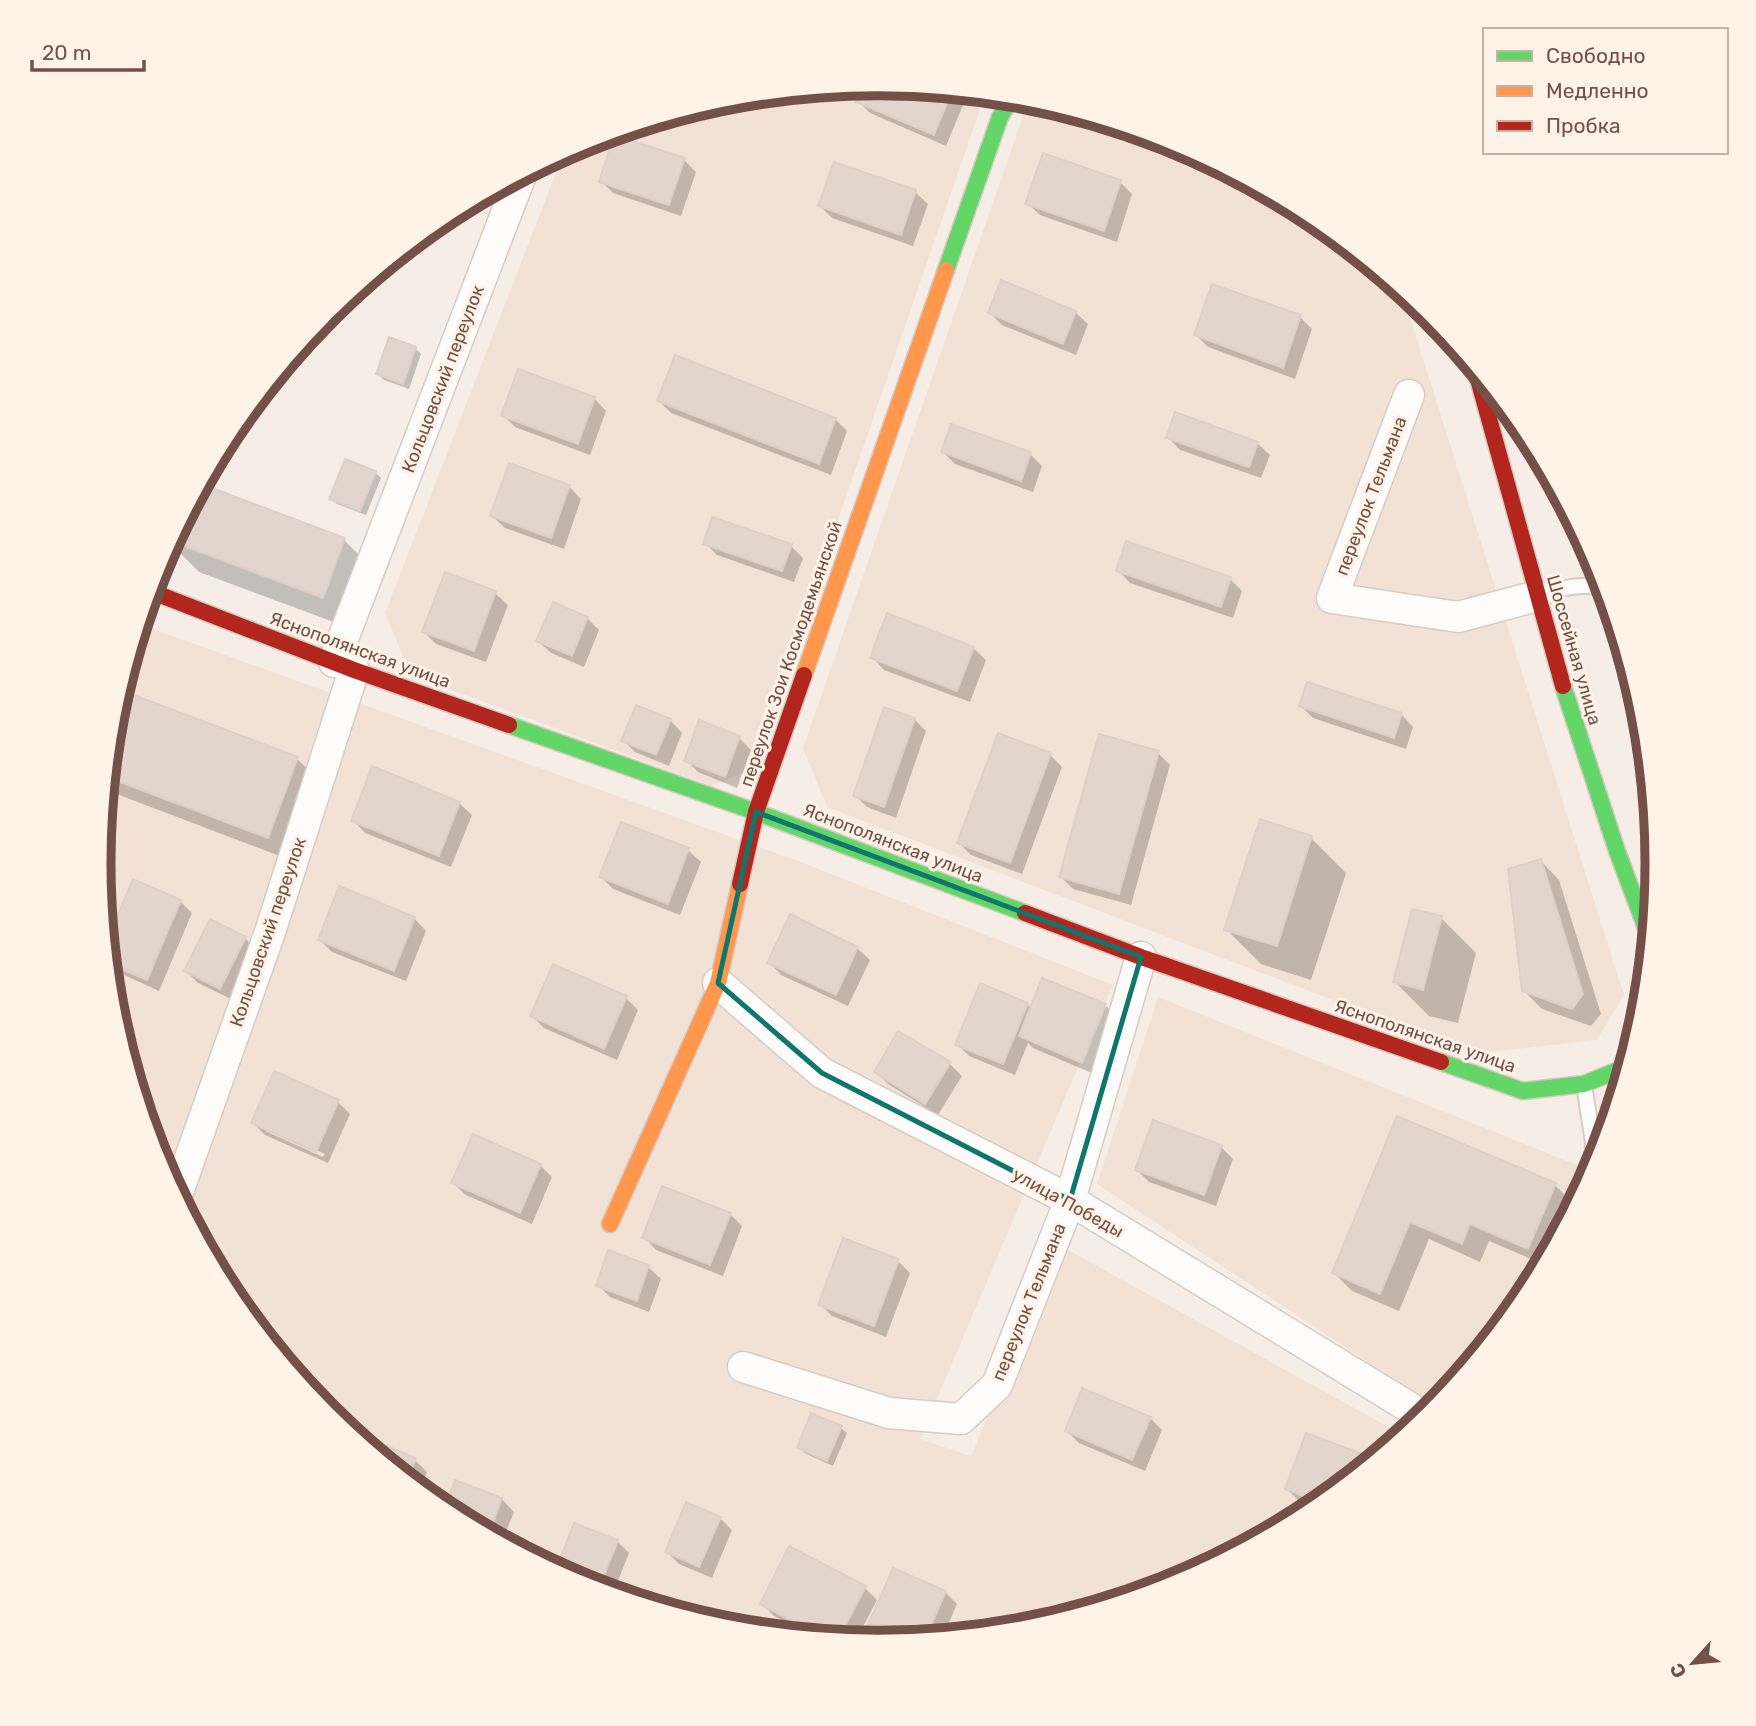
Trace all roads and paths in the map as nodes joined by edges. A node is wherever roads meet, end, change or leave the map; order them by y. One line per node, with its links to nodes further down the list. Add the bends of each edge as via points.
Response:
1 (1006, 107): 9 (street, переулок Зои Космодемьянской)
2 (517, 187): 8 (street, Кольцовский переулок)
3 (1481, 390): 7 (street, Шоссейная улица)
4 (1409, 394): 7 (street, переулок Тельмана, via 1332,598 1458,617)
5 (1592, 586): 7 (lane, via 1570,586)
6 (160, 595): 8 (street, Яснополянская улица)
7 (1537, 596): 10 (street, Шоссейная улица, via 1569,707)
8 (344, 666): 9 (street, Яснополянская улица); 16 (street, Кольцовский переулок, via 270,932)
9 (756, 812): 11 (street, Яснополянская улица); 12 (street, переулок Зои Космодемьянской)
10 (1642, 919)
11 (1141, 957): 14 (street, Яснополянская улица, via 1523,1091); 17 (street, переулок Тельмана)
12 (718, 983): 17 (street, улица Победы, via 822,1073); 18 (street, переулок Зои Космодемьянской)
13 (1616, 1071): 14 (street, Яснополянская улица)
14 (1584, 1084): 15 (lane)
15 (1593, 1139)
16 (181, 1182)
17 (1070, 1200): 19 (street, переулок Тельмана, via 997,1385 961,1419 889,1413); 20 (street, улица Победы)
18 (610, 1224)
19 (743, 1367)
20 (1415, 1410)

